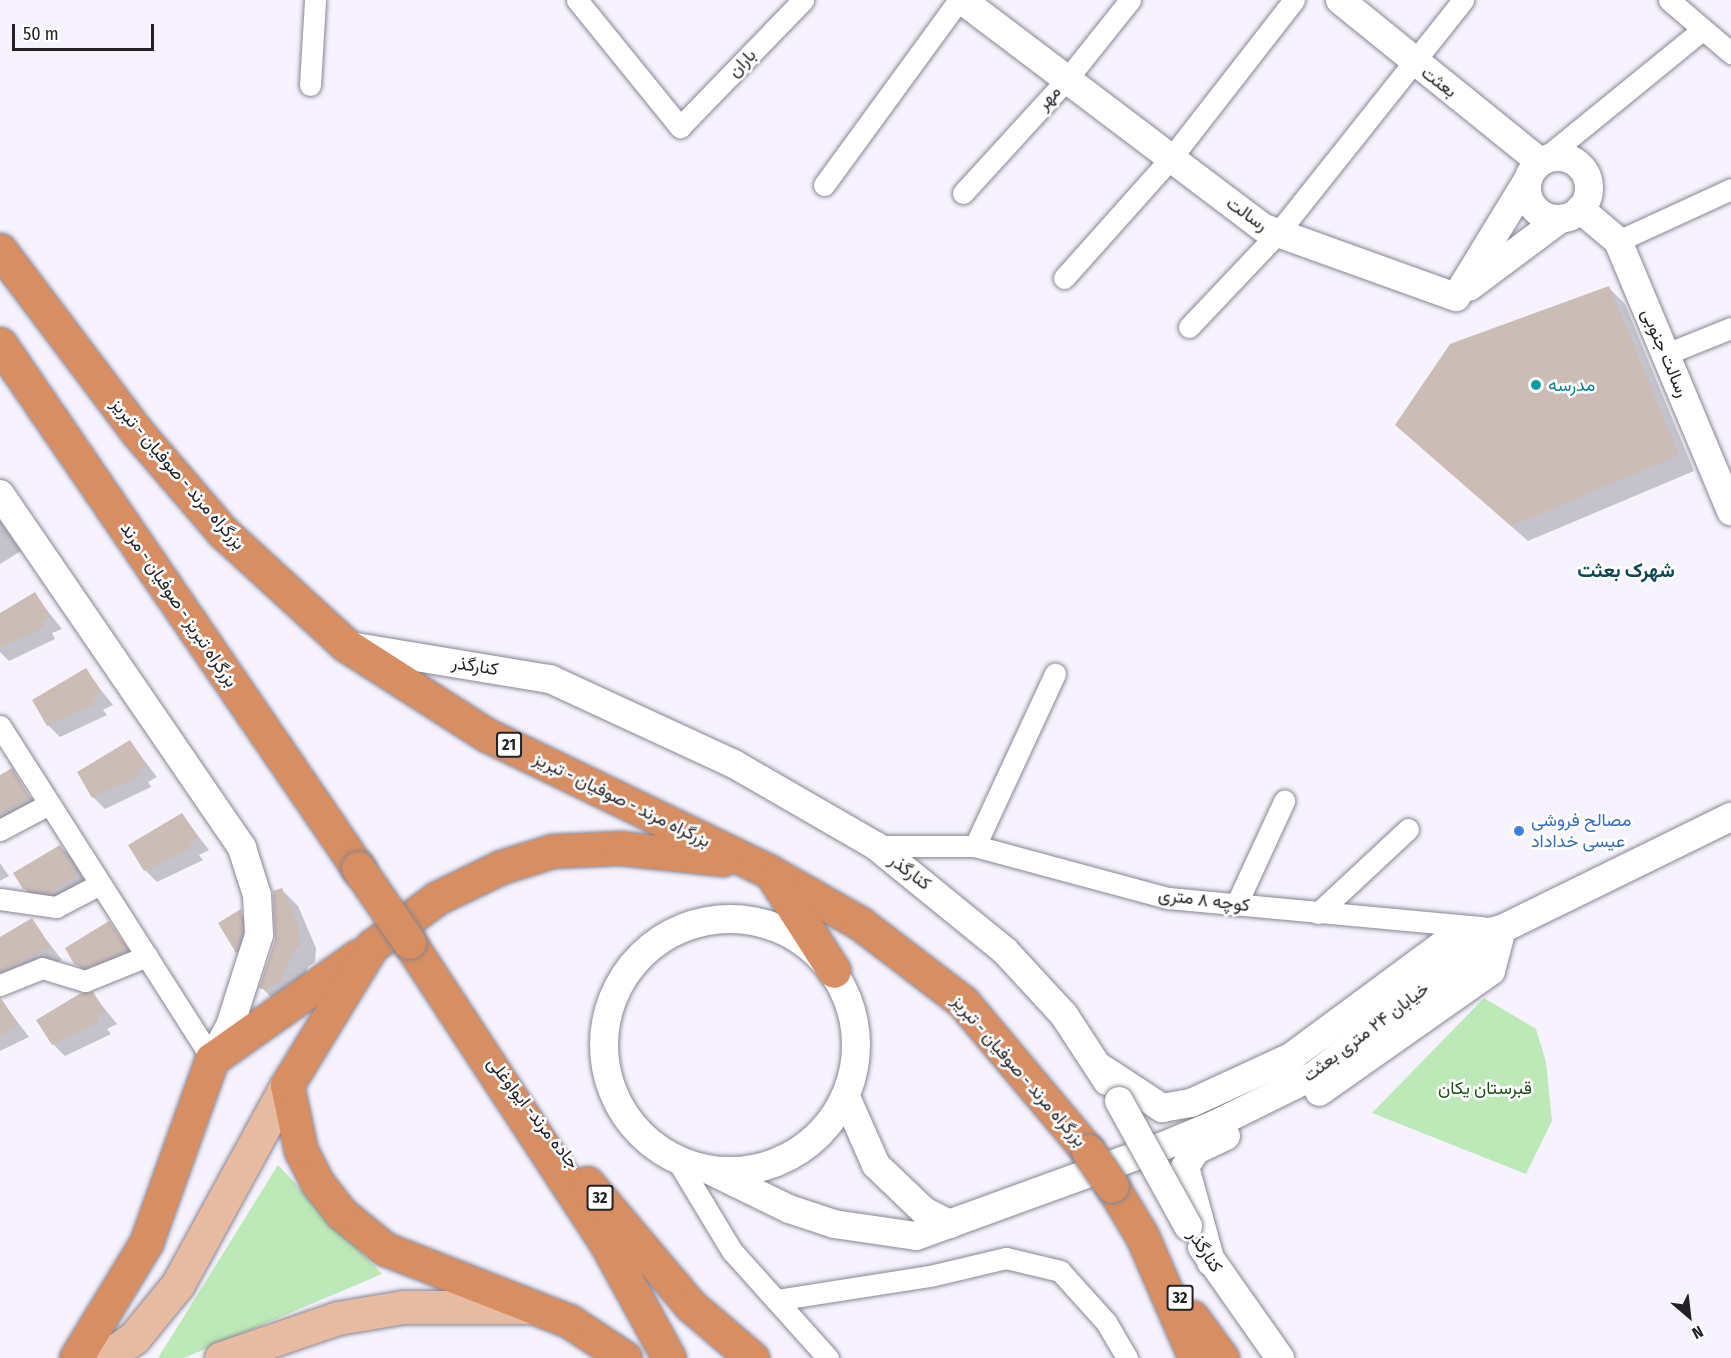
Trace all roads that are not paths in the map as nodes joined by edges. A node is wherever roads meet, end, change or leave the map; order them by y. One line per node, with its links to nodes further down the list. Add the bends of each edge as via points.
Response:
1 (315, 0): 14 (street)
2 (803, 0): 9 (street, باران, via 680,127)
3 (960, 0): 13 (street, رسالت); 17 (street)
4 (1130, 0): 13 (street, مهر)
5 (1294, 0): 15 (street)
6 (1340, 0): 12 (street, بعثت)
7 (1463, 0): 12 (street)
8 (1669, 0): 10 (street)
9 (583, 2)
10 (1703, 29): 11 (street); 16 (street)
11 (1731, 53)
12 (1415, 64): 16 (street, بعثت); 21 (street)
13 (1067, 79): 15 (street, رسالت); 19 (street, مهر)
14 (310, 85)
15 (1171, 158): 21 (street, رسالت); 24 (street)
16 (1534, 171): 20 (street, via 1531,203 1538,212); 20 (street, via 1562,157 1581,167 1589,189); 25 (street)
17 (824, 185)
18 (1731, 189): 22 (street)
19 (963, 193)
20 (1570, 214): 22 (street, رسالت جنوبی); 25 (street)
21 (1277, 234): 25 (street, رسالت); 26 (street)
22 (1617, 241): 29 (street, رسالت جنوبی)
23 (0, 250): 32 (highway, بزرگراه مرند - صوفیان - تبریز / 21, via 138,433 223,532)
24 (1064, 278)
25 (1455, 297)
26 (1189, 327)
27 (1731, 328): 29 (street)
28 (0, 344): 55 (highway, بزرگراه تبریز - صوفیان - مرند, bridge)
29 (1666, 354): 30 (street, رسالت جنوبی)
30 (1728, 493)
31 (0, 495): 56 (street, via 242,848 257,896 259,935 230,1026)
32 (346, 645): 41 (street, کنارگذر, via 549,679 734,764); 43 (highway, بزرگراه مرند - صوفیان - تبریز / 21, via 487,735)
33 (1054, 675): 42 (street)
34 (0, 726): 36 (street)
35 (1284, 801): 46 (street)
36 (49, 804): 40 (street); 44 (street)
37 (1731, 807): 38 (street, خیابان ۲۴ متری بعثت)
38 (1723, 823): 48 (street, خیابان ۲۴ متری بعثت)
39 (1408, 829): 47 (street)
40 (0, 830)
41 (876, 846): 42 (street, کوچه ۸ متری); 57 (street, کنارگذر, via 1005,951 1064,1015)
42 (975, 846): 46 (street, کوچه ۸ متری, via 1168,898)
43 (770, 872): 49 (highway); 50 (highway, via 694,854 620,849 552,851 501,867 436,898); 51 (highway, بزرگراه مرند - صوفیان - تبریز / 21, via 861,924)
44 (100, 884): 45 (street, via 56,907); 52 (street)
45 (0, 899)
46 (1236, 905): 47 (street, کوچه ۸ متری)
47 (1318, 913): 48 (street, کوچه ۸ متری)
48 (1502, 929): 57 (street, via 1448,941 1291,1057 1191,1103 1162,1108); 62 (street, خیابان ۲۴ متری بعثت, via 1315,1075 1194,1133); 64 (street, via 1491,971 1332,1085 1196,1150 1185,1167)
49 (798, 932): 51 (highway); 53 (highway); 60 (street, via 741,919 687,926 649,949 633,964 615,992 605,1024 604,1046 611,1089 626,1118 649,1142)
50 (372, 946): 56 (highway); 58 (highway)
51 (899, 952): 63 (highway, بزرگراه مرند - صوفیان - تبریز / 21, bridge, via 963,1002 1088,1151)
52 (147, 956): 54 (street, via 85,981 42,968); 56 (street)
53 (834, 971): 59 (street, via 850,1001 857,1033 856,1066)
54 (0, 985)
55 (463, 1023): 72 (highway, via 606,1243); 73 (highway, جاده مرند- ایواوغلی / 32, via 560,1150 690,1305)
56 (212, 1059): 68 (highway, via 146,1243)
57 (1098, 1066): 64 (street, کنارگذر, bridge)
58 (287, 1085): 66 (highway, via 301,1151 318,1184 340,1213 385,1249); 67 (main road, via 178,1284)
59 (846, 1097): 61 (street, via 828,1126 812,1141 774,1164 742,1171); 62 (street, via 876,1165 924,1211)
60 (677, 1160): 61 (street); 65 (street, via 732,1251)
61 (709, 1170): 62 (street, خیابان ۲۴ متری بعثت, via 789,1209 834,1224 916,1236)
62 (950, 1224)
63 (1142, 1236): 76 (highway, 21); 77 (highway, 32, via 1199,1329)
64 (1211, 1262): 78 (street, کنارگذر)
65 (776, 1300): 74 (street); 75 (street, via 930,1276 1006,1258 1060,1271 1106,1322)
66 (526, 1306): 70 (main road, via 403,1307 338,1318); 71 (highway, via 569,1321)
67 (129, 1348): 69 (main road)
68 (76, 1358)
69 (105, 1358)
70 (221, 1358)
71 (625, 1358)
72 (669, 1358)
73 (752, 1358)
74 (828, 1358)
75 (1127, 1358)
76 (1195, 1358)
77 (1222, 1358)
78 (1280, 1358)

